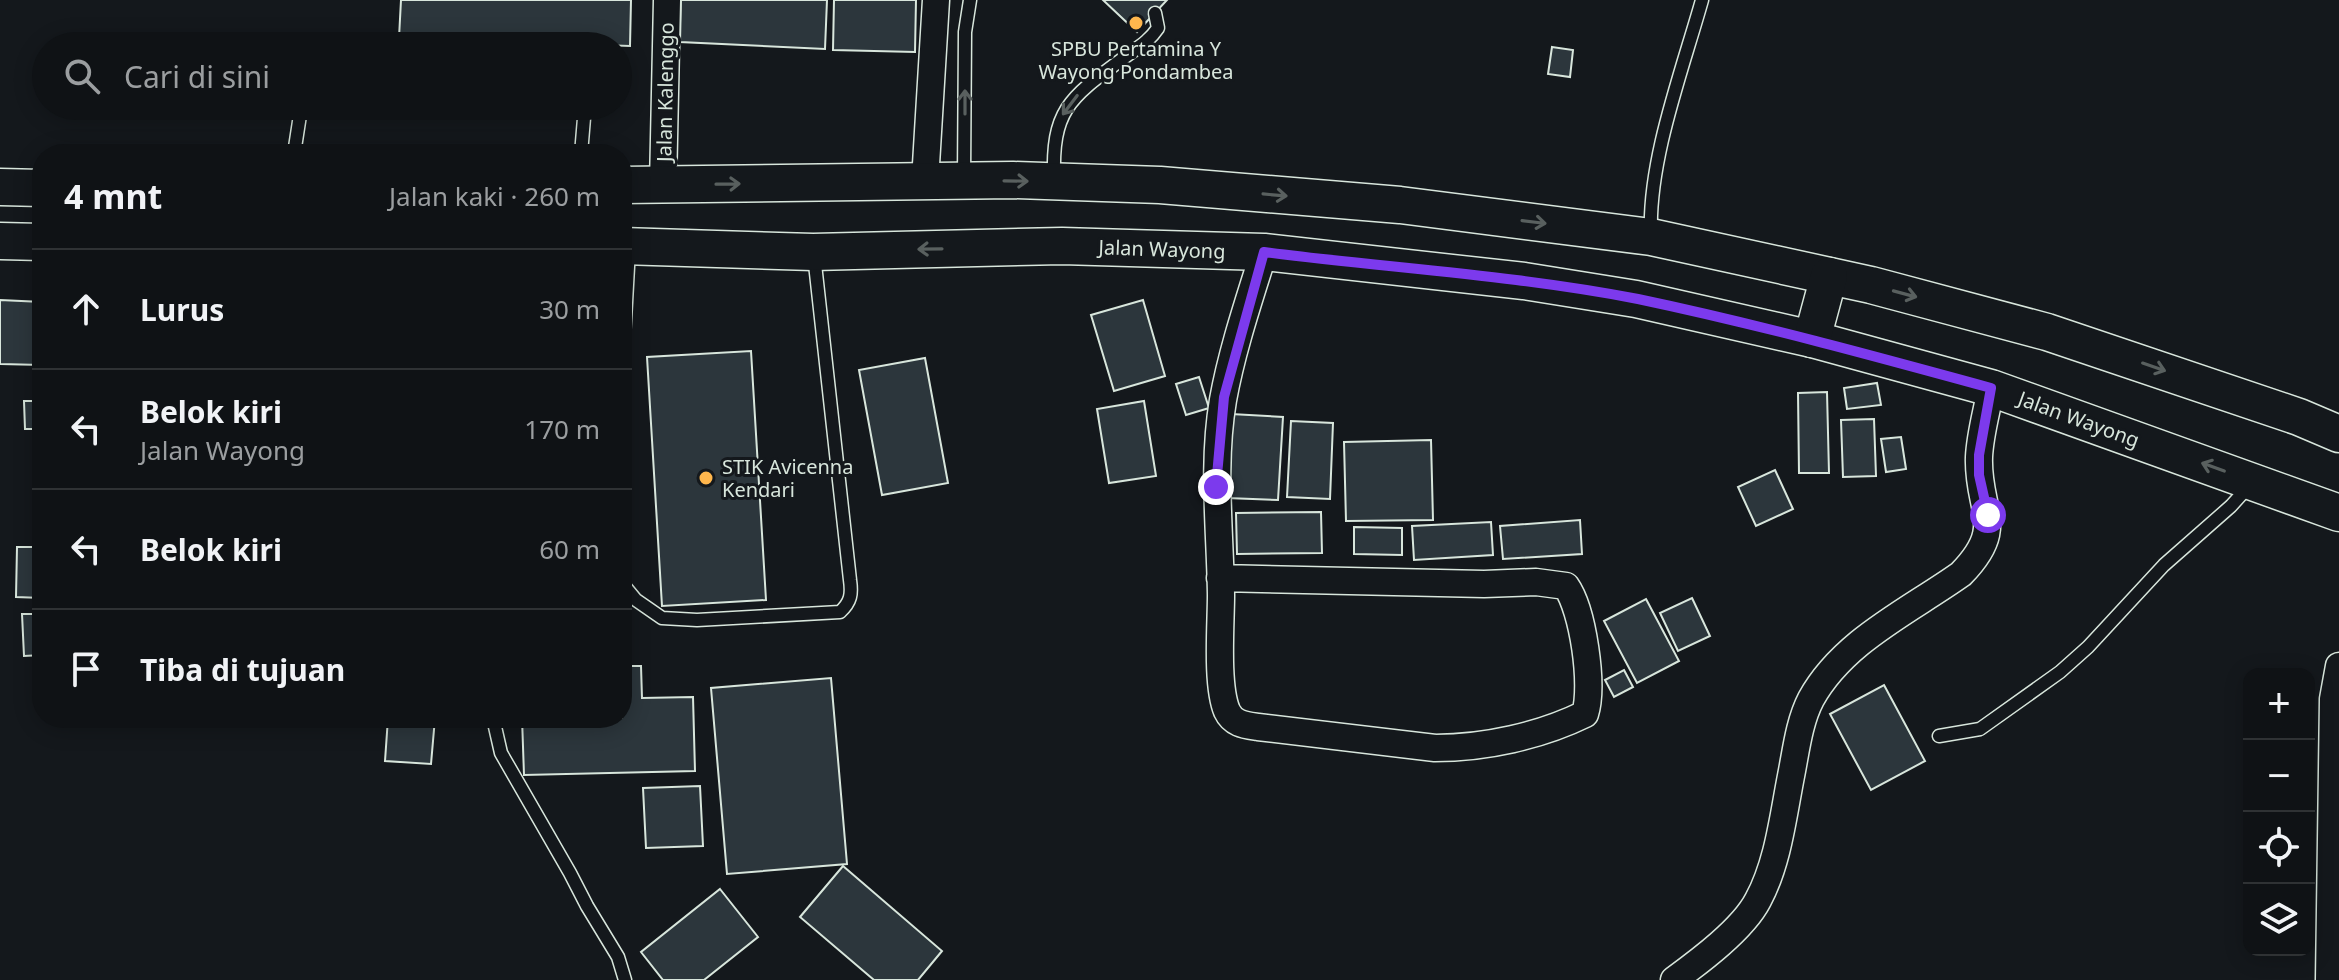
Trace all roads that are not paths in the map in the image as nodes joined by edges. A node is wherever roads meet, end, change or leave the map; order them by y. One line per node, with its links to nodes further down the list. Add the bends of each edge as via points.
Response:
1 (667, 0): 14 (street, Jalan Kalenggo)
2 (936, 0): 11 (street)
3 (970, 0): 10 (lane, one-way to 3)
4 (1702, 0): 17 (lane, via 1656,166)
5 (1155, 13): 12 (lane, one-way to 12, via 1158,28 1149,42 1073,98 1059,121)
6 (299, 120): 8 (lane)
7 (584, 120): 9 (lane)
8 (296, 144)
9 (582, 144)
10 (964, 180): 11 (main road); 12 (main road, one-way to 12)
11 (925, 181): 14 (main road, one-way to 11)
12 (1054, 182): 17 (main road, one-way to 17, via 1160,185 1400,205)
13 (632, 185): 14 (main road)
14 (663, 185)
15 (0, 187): 16 (main road)
16 (32, 188)
17 (1651, 237): 23 (main road)
18 (0, 241): 19 (main road)
19 (32, 242)
20 (632, 245): 21 (main road, Jalan Wayong)
21 (813, 252): 22 (main road, Jalan Wayong, one-way to 21, via 1062,246); 30 (lane, via 852,593 848,605 840,612 697,620 662,618)
22 (1264, 252): 24 (main road, Jalan Wayong, via 1538,283); 29 (street, via 1220,423)
23 (1829, 276): 24 (main road); 26 (main road, one-way to 26, via 2047,332)
24 (1812, 339): 25 (main road, Jalan Wayong)
25 (1991, 388): 27 (main road, Jalan Wayong, one-way to 25); 35 (street, via 1979,455 1988,515 1986,541 1961,574 1873,632 1832,669 1811,700 1799,736 1758,901 1742,922)
26 (2339, 434)
27 (2254, 481): 28 (main road, Jalan Wayong); 33 (lane, via 2060,672 1980,729)
28 (2339, 513)
29 (1220, 578): 29 (street, via 1566,586 1574,597 1584,651 1589,702 1585,714 1565,724 1464,748 1235,721 1224,698)
30 (632, 595)
31 (2339, 666): 36 (street, via 2333,699)
32 (495, 728): 34 (lane, via 501,753 614,948)
33 (1939, 736)
34 (625, 980)
35 (1674, 980)
36 (2329, 980)

